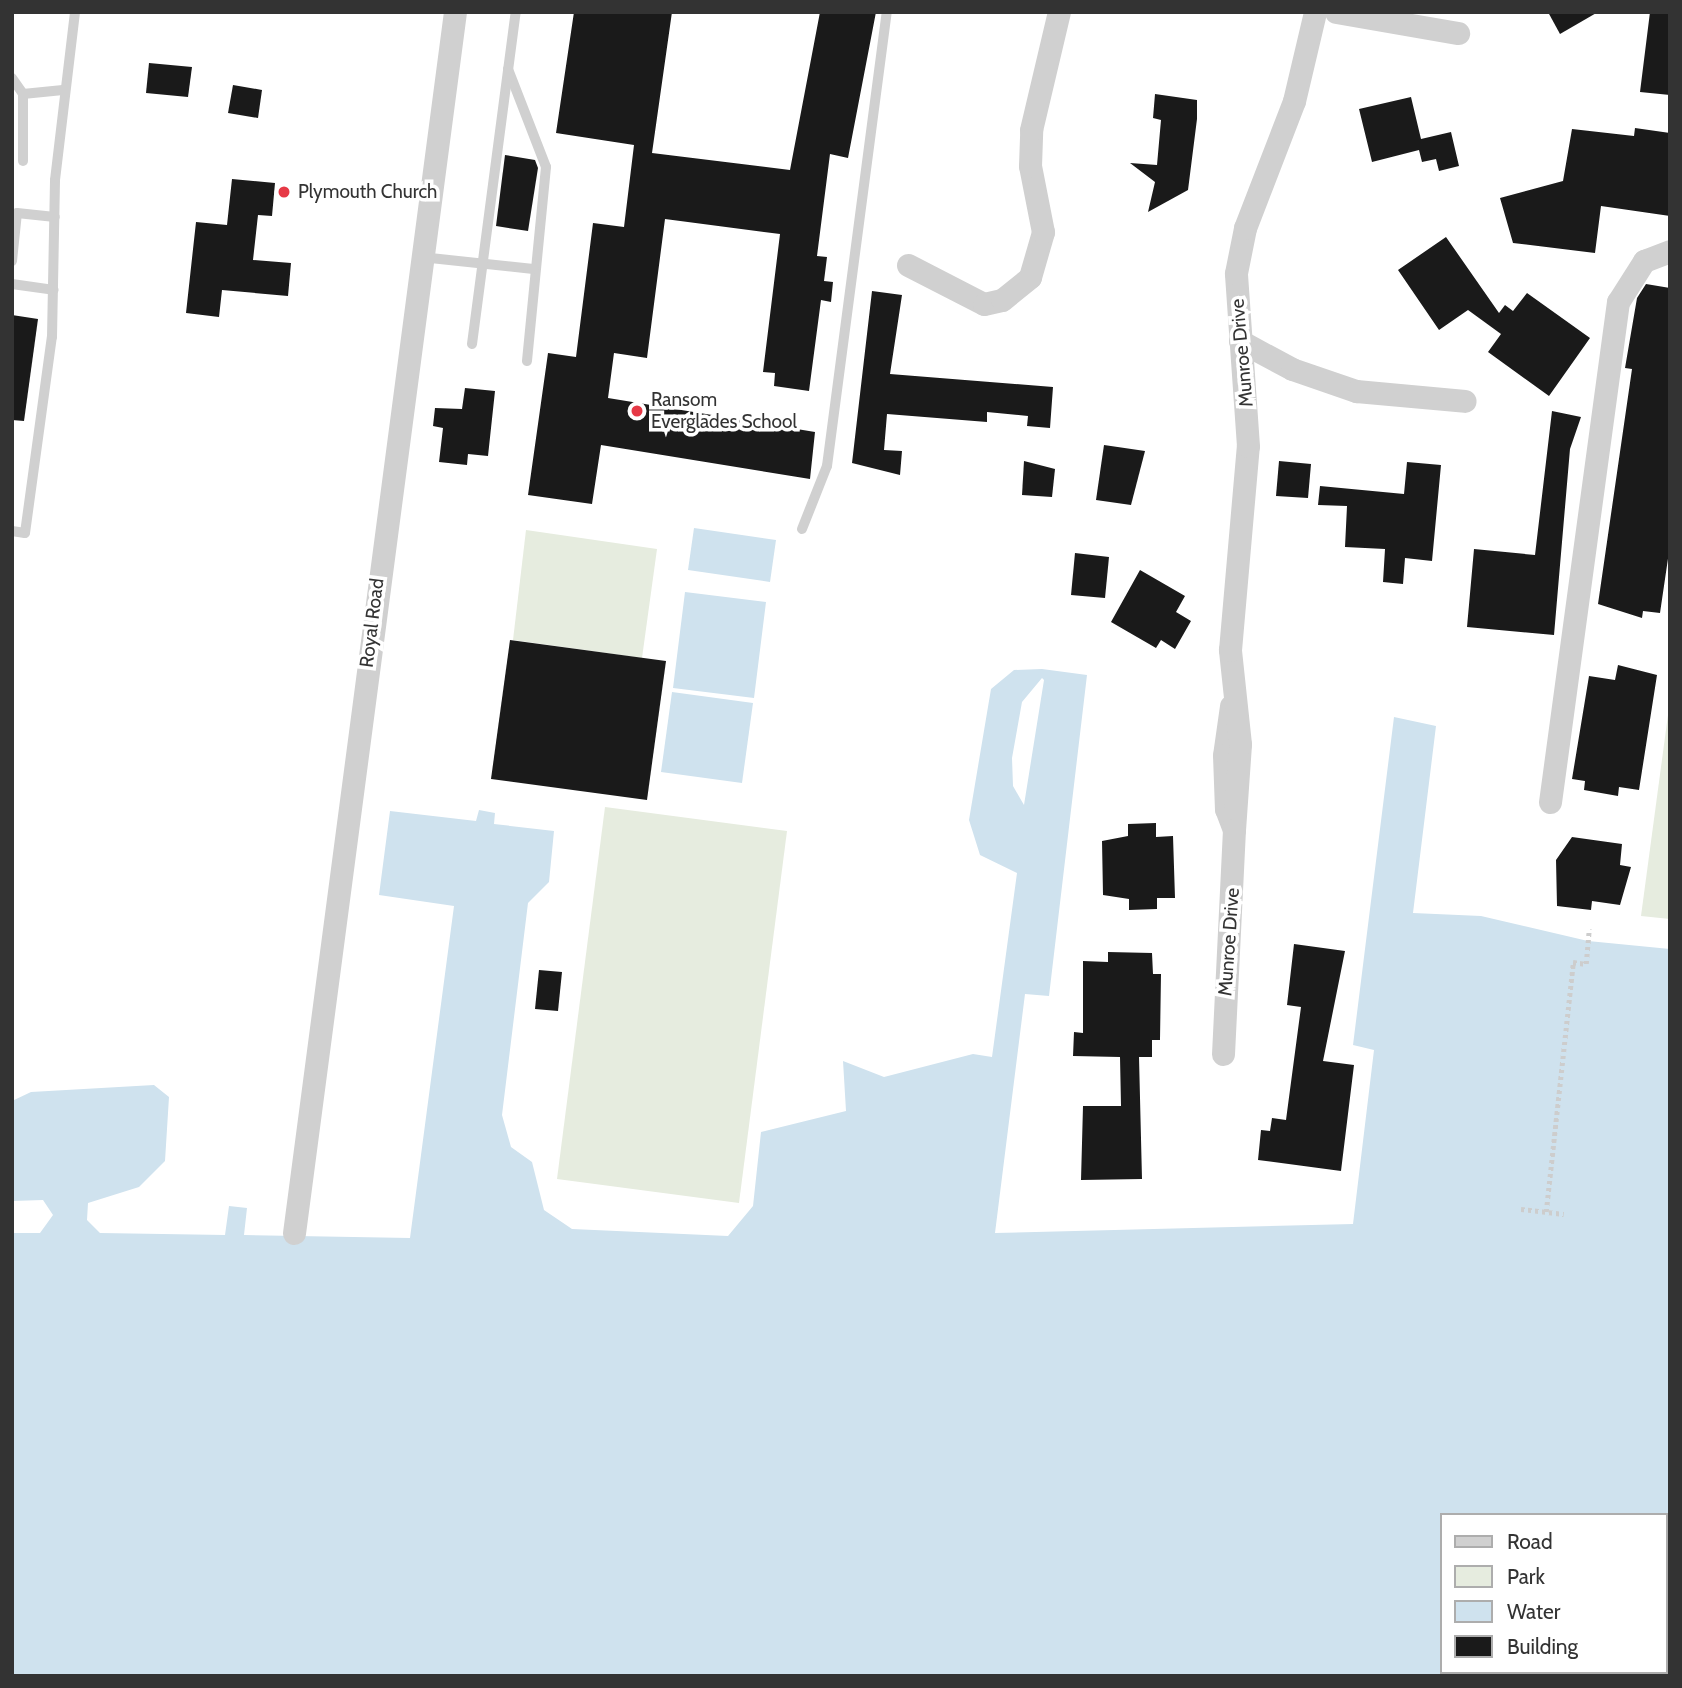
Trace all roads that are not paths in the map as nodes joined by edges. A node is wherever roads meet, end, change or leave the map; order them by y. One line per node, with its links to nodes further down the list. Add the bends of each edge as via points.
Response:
1 (75, 12): 11 (lane)
2 (455, 12): 16 (street, Royal Road)
3 (516, 12): 9 (lane)
4 (887, 12): 27 (lane, via 827,466)
5 (1059, 12): 19 (street, via 1031,130 1030,166 1043,232 1030,277 1002,300 984,304)
6 (1315, 12): 23 (street, Munroe Drive, via 1287,124 1239,250)
7 (1336, 12): 8 (street)
8 (1458, 33)
9 (508, 69): 18 (lane); 20 (lane, via 546,167)
10 (12, 78): 12 (lane)
11 (63, 90): 12 (lane); 14 (lane)
12 (23, 94): 13 (lane)
13 (23, 161)
14 (55, 218): 17 (lane, via 17,213); 22 (lane)
15 (1670, 251): 29 (street, via 1644,261 1618,302)
16 (419, 257): 18 (lane); 31 (street, Royal Road)
17 (12, 261)
18 (480, 262): 20 (lane); 24 (lane)
19 (908, 265)
20 (533, 269): 25 (lane)
21 (12, 284): 22 (lane)
22 (54, 290): 28 (lane, via 25,533)
23 (1240, 341): 26 (street, via 1292,369 1356,391); 30 (street, Munroe Drive, via 1248,446 1233,580 1231,706 1224,755 1226,809 1234,830)
24 (472, 344)
25 (527, 361)
26 (1465, 401)
27 (802, 529)
28 (12, 531)
29 (1550, 802)
30 (1223, 1054)
31 (294, 1234)

